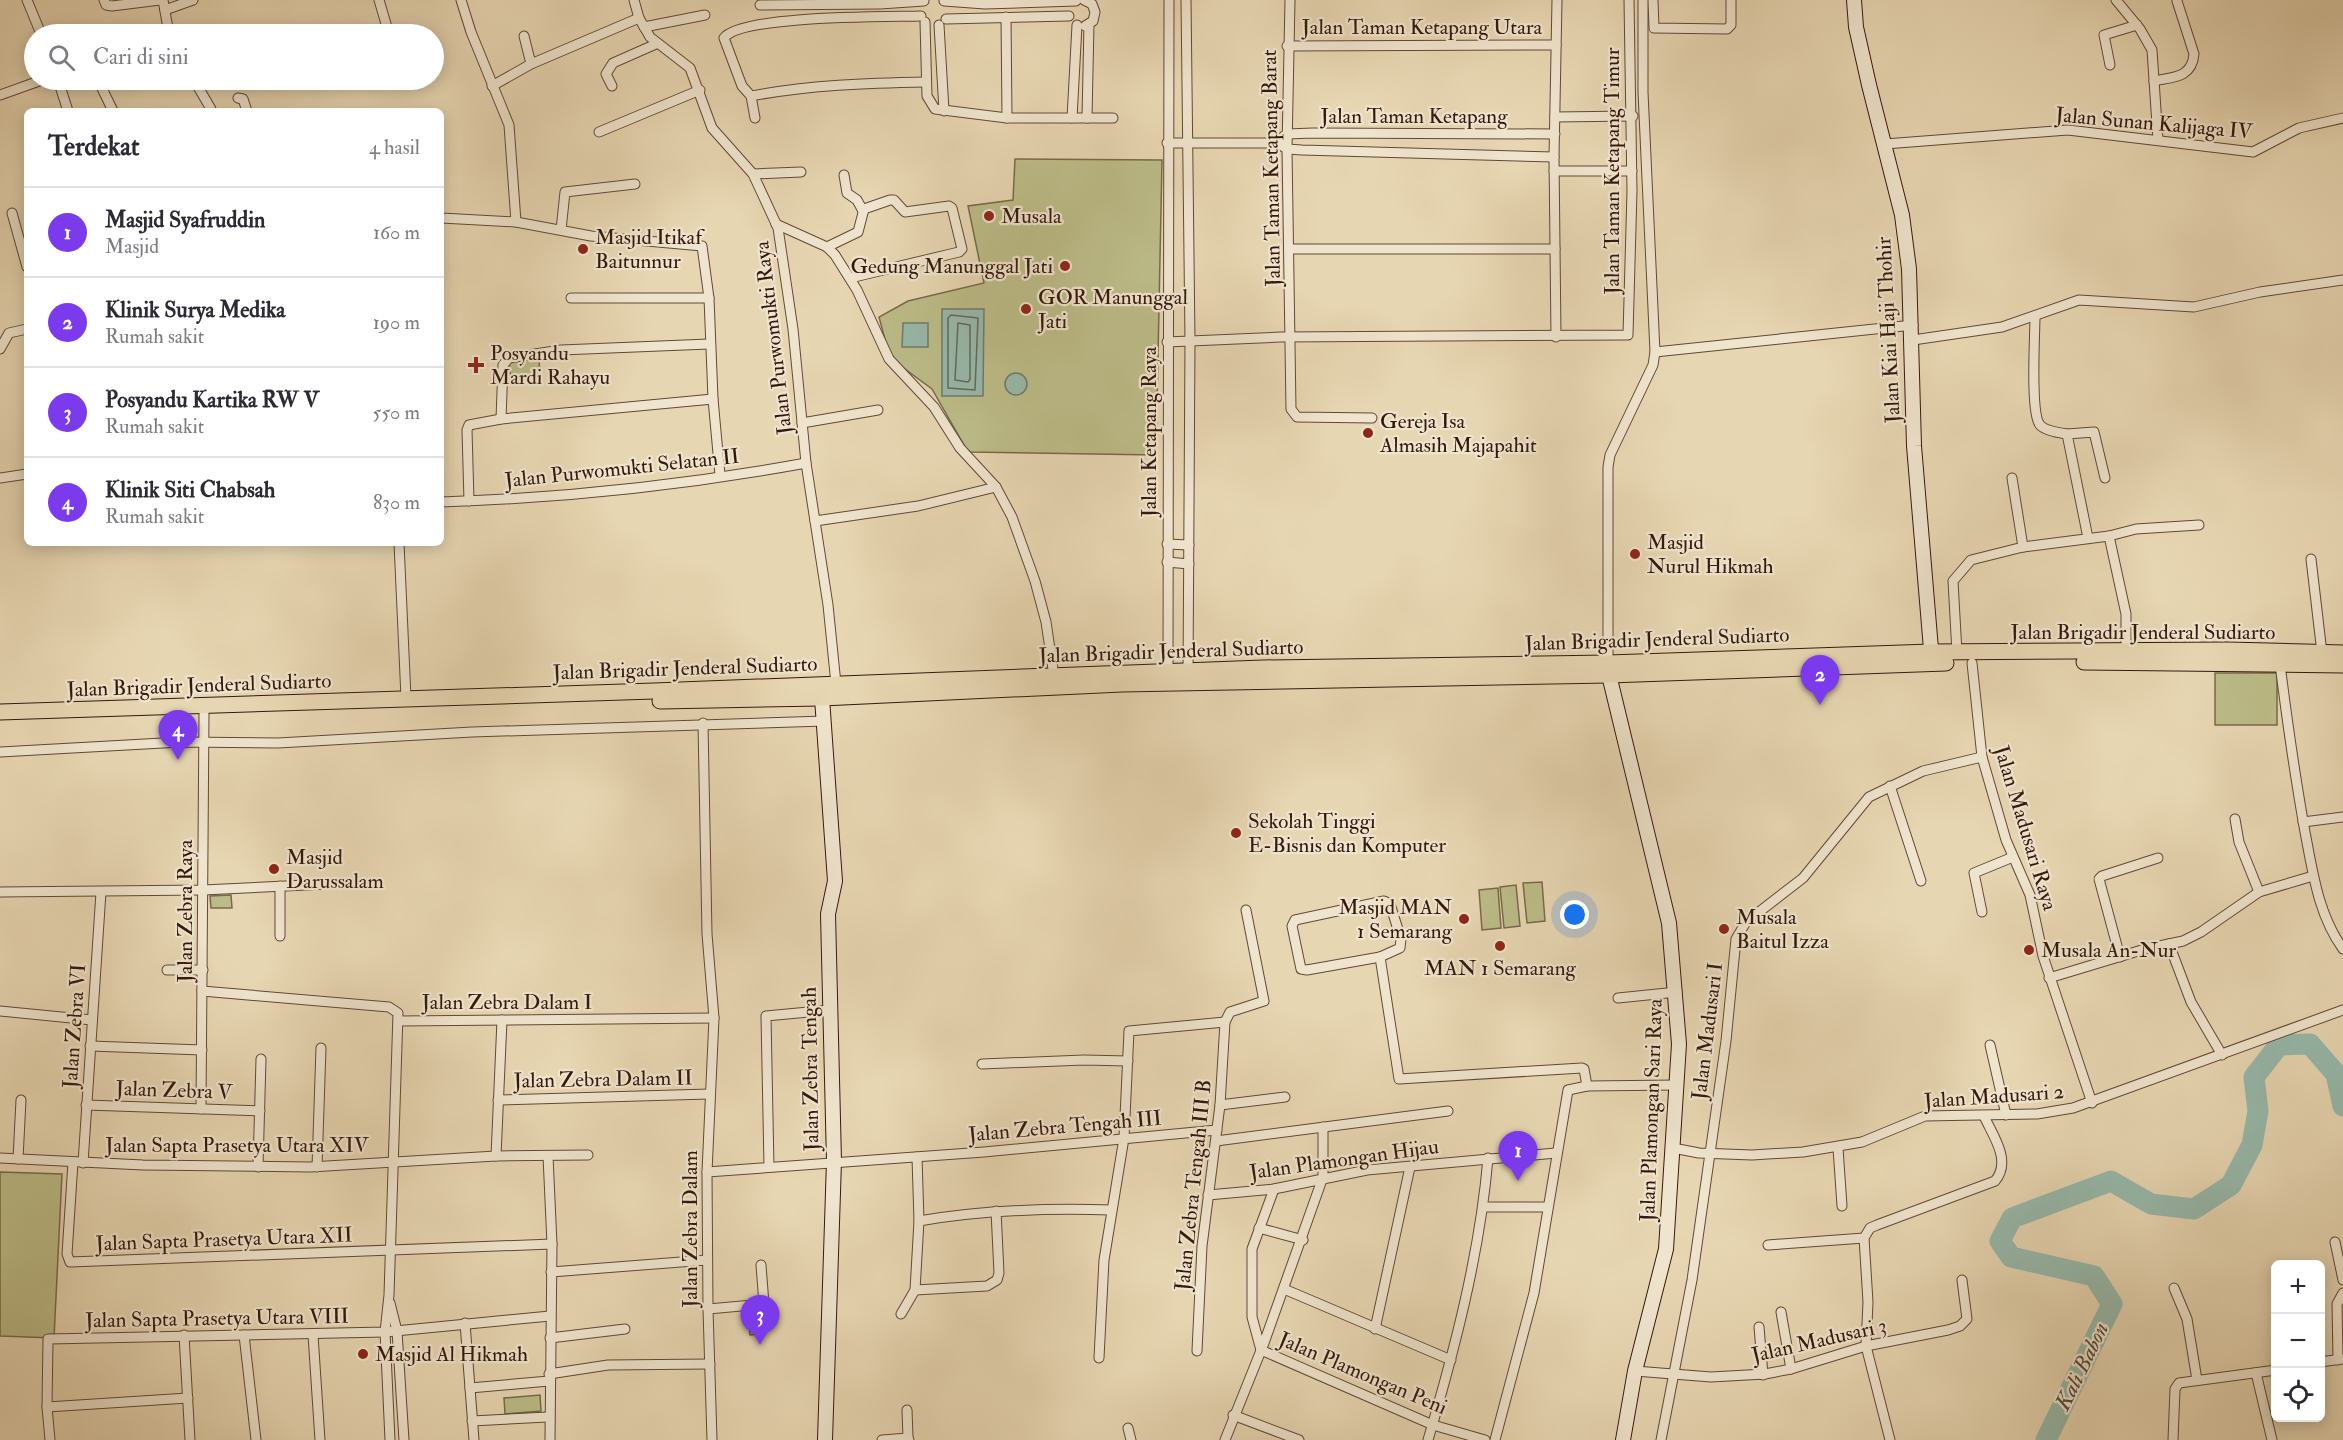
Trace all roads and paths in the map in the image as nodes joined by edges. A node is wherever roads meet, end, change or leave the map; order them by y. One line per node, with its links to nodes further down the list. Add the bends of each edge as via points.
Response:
1 (27, 0): 29 (street)
2 (104, 0): 22 (street, via 112,6)
3 (193, 0): 22 (street)
4 (379, 0): 31 (street)
5 (461, 0): 45 (street)
6 (634, 0): 28 (street, Jalan Purwomukti Raya)
7 (925, 0): 21 (street, via 880,4); 26 (street, via 920,8)
8 (943, 0): 9 (street, via 985,4); 27 (street, via 948,9)
9 (1080, 0): 24 (street, via 1069,9); 33 (street, via 1092,4 1095,12)
10 (1169, 0): 74 (street, Jalan Ketapang Raya)
11 (1186, 0): 73 (street, Jalan Ketapang Raya)
12 (1290, 0): 39 (street, Jalan Taman Ketapang Barat)
13 (1557, 0): 38 (street)
14 (1629, 0): 59 (street, Jalan Taman Ketapang Timur)
15 (1643, 0): 111 (street, via 1642,92)
16 (1653, 0): 17 (street, via 1654,28 1727,29 1731,25)
17 (1731, 0)
18 (1854, 0): 76 (street, Jalan Kiai Haji Thohir, via 1861,48)
19 (2177, 0): 42 (street, via 2194,54 2193,63 2181,76)
20 (2120, 1): 34 (street)
21 (760, 2): 32 (street)
22 (163, 3): 30 (street)
23 (705, 15): 28 (street)
24 (1069, 16): 25 (street); 35 (street)
25 (1006, 17): 27 (street); 60 (street)
26 (923, 19): 27 (street); 32 (street); 43 (street)
27 (943, 22): 58 (street)
28 (642, 23): 37 (street, Jalan Purwomukti Raya); 40 (street)
29 (37, 24)
30 (168, 24)
31 (386, 24)
32 (761, 24): 52 (street, via 729,32 724,38 742,86)
33 (1089, 24): 35 (street); 64 (street)
34 (2137, 25): 41 (street, via 2104,35); 42 (street, via 2152,50)
35 (1077, 26): 63 (street)
36 (524, 36): 40 (street)
37 (657, 44): 46 (street, via 613,63 606,70); 50 (street, Jalan Purwomukti Raya, via 687,65)
38 (1556, 45): 39 (street, Jalan Taman Ketapang Utara); 61 (street)
39 (1287, 46): 68 (street, Jalan Taman Ketapang Barat)
40 (531, 64): 45 (street)
41 (2110, 65)
42 (2154, 81): 72 (street)
43 (926, 82): 52 (street, via 829,85); 58 (street, via 929,104)
44 (24, 86): 51 (street)
45 (492, 86): 90 (street, via 509,125)
46 (612, 86)
47 (61, 90): 54 (street)
48 (103, 90): 55 (street)
49 (200, 90): 56 (street)
50 (700, 90): 67 (street); 84 (street, Jalan Purwomukti Raya, via 716,135)
51 (0, 95)
52 (751, 96): 62 (street)
53 (238, 98): 57 (street, via 243,99)
54 (67, 108)
55 (112, 108)
56 (210, 108)
57 (246, 108)
58 (944, 111): 60 (street)
59 (1633, 116): 61 (street); 82 (street, Jalan Taman Ketapang Timur)
60 (1007, 117): 63 (street)
61 (1555, 117): 71 (street)
62 (755, 118)
63 (1072, 118): 64 (street)
64 (1087, 118): 65 (street)
65 (1113, 118)
66 (2343, 118): 72 (street, Jalan Sunan Kalijaga IV, via 2299,128 2253,152)
67 (599, 132)
68 (1287, 134): 69 (street, Jalan Taman Ketapang); 75 (street); 77 (street, Jalan Taman Ketapang Barat)
69 (1410, 134): 70 (street, Jalan Taman Ketapang); 78 (street)
70 (1435, 134): 71 (street, Jalan Taman Ketapang); 79 (street)
71 (1555, 134): 80 (street)
72 (2158, 140): 76 (street, Jalan Sunan Kalijaga IV, via 2068,130)
73 (1187, 142): 74 (street, Jalan Taman Ketapang); 75 (street, Jalan Taman Ketapang); 107 (street, Jalan Ketapang Raya)
74 (1167, 143): 108 (street, Jalan Ketapang Raya)
75 (1276, 143): 77 (street, Jalan Taman Ketapang)
76 (1885, 144): 102 (street, Jalan Kiai Haji Thohir, via 1902,215)
77 (1287, 149): 78 (street, Jalan Taman Ketapang); 94 (street, Jalan Taman Ketapang Barat)
78 (1410, 153): 79 (street, Jalan Taman Ketapang)
79 (1435, 154): 80 (street, Jalan Taman Ketapang)
80 (1554, 157): 81 (street)
81 (1554, 171): 82 (street); 95 (street)
82 (1632, 171): 105 (street, Jalan Taman Ketapang Timur, via 1628,333 1622,337)
83 (801, 172): 84 (street)
84 (753, 174): 91 (street, Jalan Purwomukti Raya)
85 (844, 175): 87 (street, via 847,193)
86 (635, 184): 92 (street, via 565,192)
87 (863, 211): 93 (street, via 858,232); 97 (street, via 890,200 905,212 951,207 962,249)
88 (12, 213): 96 (street)
89 (444, 218): 90 (street)
90 (516, 222): 92 (street)
91 (776, 224): 93 (street); 116 (street, Jalan Purwomukti Raya, via 793,329)
92 (561, 231): 100 (street, via 695,244 703,248)
93 (827, 247): 97 (street)
94 (1290, 249): 95 (street); 104 (street, Jalan Taman Ketapang Barat)
95 (1555, 249): 105 (street)
96 (24, 256)
97 (850, 278): 124 (street, via 889,359 934,407 960,448)
98 (2343, 280): 101 (street, via 2194,307 2079,300)
99 (570, 298): 100 (street)
100 (709, 298): 109 (street)
101 (2035, 316): 106 (street, via 1992,329); 117 (street, via 2034,386 2039,422 2043,427)
102 (1912, 325): 106 (street, Jalan Kiai Haji Thohir); 111 (street)
103 (24, 330): 110 (street, via 9,333)
104 (1291, 337): 105 (street); 107 (street); 114 (street, Jalan Taman Ketapang Barat, via 1294,416)
105 (1556, 337)
106 (1913, 340): 144 (street, Jalan Kiai Haji Thohir, via 1914,446)
107 (1190, 341): 108 (street); 132 (street, Jalan Ketapang Raya)
108 (1167, 342): 131 (street, Jalan Ketapang Raya)
109 (709, 344): 112 (street); 115 (street, via 561,350 512,356 503,365)
110 (0, 349)
111 (1655, 352): 148 (street, via 1650,371 1610,455)
112 (713, 399): 115 (street); 120 (street)
113 (878, 410): 116 (street)
114 (1372, 418)
115 (501, 419): 125 (street, via 468,427)
116 (802, 423): 118 (street, Jalan Purwomukti Raya)
117 (2067, 434): 123 (street, via 2094,432); 130 (street)
118 (806, 463): 120 (street, Jalan Purwomukti Selatan II); 127 (street, Jalan Purwomukti Raya)
119 (24, 474): 121 (street)
120 (720, 475): 125 (street, Jalan Purwomukti Selatan II, via 639,487)
121 (0, 478)
122 (2012, 478): 134 (street)
123 (2105, 478)
124 (996, 487): 127 (street, via 918,506); 149 (street, via 1012,517 1035,581)
125 (469, 501): 126 (street, Jalan Purwomukti Selatan II)
126 (444, 502)
127 (815, 520): 152 (street, Jalan Purwomukti Raya)
128 (2199, 525): 129 (street, via 2136,529)
129 (2109, 536): 130 (street); 140 (street, via 2126,614)
130 (2088, 538): 134 (street)
131 (1167, 544): 132 (street); 136 (street, Jalan Ketapang Raya)
132 (1189, 545): 137 (street, Jalan Ketapang Raya)
133 (399, 546): 153 (street)
134 (2023, 548): 141 (street, via 1971,560 1956,576 1952,586)
135 (2311, 559): 142 (street)
136 (1167, 562): 137 (street); 138 (street, Jalan Ketapang Raya)
137 (1188, 564): 139 (street, Jalan Ketapang Raya)
138 (1167, 624): 139 (street); 151 (street, Jalan Ketapang Raya)
139 (1188, 624): 150 (street, Jalan Ketapang Raya)
140 (2126, 652): 141 (main road, Jalan Brigadir Jenderal Sudiarto); 142 (main road, Jalan Brigadir Jenderal Sudiarto)
141 (1957, 653): 144 (main road, Jalan Brigadir Jenderal Sudiarto)
142 (2322, 653): 143 (main road, Jalan Brigadir Jenderal Sudiarto)
143 (2343, 653)
144 (1931, 657): 145 (main road, Jalan Brigadir Jenderal Sudiarto); 148 (main road, Jalan Brigadir Jenderal Sudiarto)
145 (1972, 663): 146 (main road, Jalan Brigadir Jenderal Sudiarto); 163 (street, Jalan Madusari Raya)
146 (2280, 664): 147 (main road, Jalan Brigadir Jenderal Sudiarto); 167 (street)
147 (2343, 665)
148 (1609, 669): 150 (main road, Jalan Brigadir Jenderal Sudiarto); 189 (street, Jalan Plamongan Sari Raya, via 1665,903)
149 (1054, 676): 151 (main road, Jalan Brigadir Jenderal Sudiarto); 152 (main road, Jalan Brigadir Jenderal Sudiarto)
150 (1188, 677): 151 (main road, Jalan Brigadir Jenderal Sudiarto)
151 (1167, 678): 154 (main road, Jalan Brigadir Jenderal Sudiarto)
152 (836, 684): 153 (main road, Jalan Brigadir Jenderal Sudiarto)
153 (406, 698): 157 (main road, Jalan Brigadir Jenderal Sudiarto)
154 (822, 698): 156 (main road, Jalan Brigadir Jenderal Sudiarto); 159 (street, Jalan Zebra Tengah)
155 (0, 712): 157 (main road, Jalan Brigadir Jenderal Sudiarto)
156 (204, 713): 157 (main road, Jalan Brigadir Jenderal Sudiarto); 161 (street, Jalan Zebra Raya)
157 (39, 715): 158 (main road, Jalan Brigadir Jenderal Sudiarto)
158 (0, 720)
159 (825, 721): 160 (street); 191 (street, Jalan Zebra Tengah, via 836,881 828,914)
160 (703, 723): 161 (street); 194 (street, Jalan Zebra Dalam, via 707,922)
161 (205, 743): 162 (street); 174 (street, Jalan Zebra Raya)
162 (0, 752)
163 (1982, 757): 164 (street, Jalan Madusari I, via 1923,771); 168 (street, Jalan Madusari Raya)
164 (1890, 786): 171 (street); 228 (street, Jalan Madusari I, via 1861,804 1803,878 1739,931)
165 (2343, 816): 167 (street)
166 (2235, 819): 177 (street, via 2239,842)
167 (2303, 822): 170 (street)
168 (2013, 857): 179 (street, via 1974,873); 187 (street, Jalan Madusari Raya, via 2030,895)
169 (2158, 858): 184 (street, via 2099,879)
170 (2313, 876): 177 (street); 182 (street, via 2326,920)
171 (1921, 881)
172 (328, 884): 173 (street)
173 (279, 886): 174 (street); 180 (street)
174 (203, 890): 176 (street); 186 (street, Jalan Zebra Raya)
175 (0, 892): 176 (street)
176 (101, 892): 195 (street, Jalan Zebra VI)
177 (2259, 892): 181 (street, via 2201,932)
178 (1246, 910): 198 (street, via 1264,1001 1230,1012)
179 (1982, 912)
180 (280, 936)
181 (2169, 944): 184 (street); 203 (street, via 2191,1002)
182 (2343, 949)
183 (1380, 957): 183 (street, via 1303,970 1299,967 1293,922 1387,901 1401,942 1397,950); 208 (street, via 1399,1079 1581,1068)
184 (2120, 957): 187 (street)
185 (167, 970): 186 (street)
186 (202, 970): 188 (street, Jalan Zebra Raya)
187 (2049, 978): 213 (street, Jalan Madusari Raya)
188 (202, 991): 197 (street, Jalan Zebra Dalam I, via 389,1007 396,1011); 202 (street, Jalan Zebra Raya)
189 (1677, 992): 190 (street); 207 (street, Jalan Plamongan Sari Raya)
190 (1618, 998)
191 (830, 1010): 236 (street, Jalan Zebra Tengah); 241 (street, via 766,1016)
192 (2343, 1010): 203 (street, Jalan Madusari 2)
193 (0, 1011): 195 (street)
194 (714, 1018): 196 (street, Jalan Zebra Dalam I); 209 (street, Jalan Zebra Dalam)
195 (92, 1020): 200 (street, Jalan Zebra VI)
196 (502, 1020): 197 (street, Jalan Zebra Dalam I); 211 (street)
197 (399, 1021): 238 (street)
198 (1225, 1022): 205 (street, via 1134,1029 1129,1034); 215 (street, Jalan Zebra Tengah III B)
199 (1990, 1045): 219 (street)
200 (90, 1046): 202 (street); 214 (street, Jalan Zebra VI)
201 (321, 1048): 240 (street)
202 (202, 1050): 216 (street, Jalan Zebra Raya)
203 (2222, 1055): 213 (street, Jalan Madusari 2)
204 (261, 1059): 217 (street)
205 (1128, 1061): 206 (street); 223 (street)
206 (982, 1065)
207 (1677, 1085): 208 (street); 225 (street, Jalan Plamongan Sari Raya)
208 (1587, 1086): 227 (street, via 1571,1088 1566,1094)
209 (709, 1094): 211 (street, Jalan Zebra Dalam II); 243 (street, Jalan Zebra Dalam)
210 (1285, 1097): 215 (street)
211 (498, 1100): 230 (street)
212 (21, 1101): 235 (street)
213 (2092, 1102): 219 (street, Jalan Madusari 2, via 2057,1112)
214 (86, 1105): 216 (street, Jalan Zebra V); 237 (street, Jalan Zebra VI)
215 (1220, 1105): 222 (street, Jalan Zebra Tengah III B)
216 (201, 1109): 217 (street, Jalan Zebra V)
217 (260, 1111): 239 (street)
218 (1448, 1111): 221 (street, Jalan Plamongan Hijau)
219 (2006, 1115): 220 (street, Jalan Madusari 2)
220 (1984, 1116): 226 (street, Jalan Madusari 2, via 1924,1116 1874,1138); 254 (street, via 2002,1155 2002,1171 1995,1181 1870,1228)
221 (1323, 1126): 224 (street, Jalan Plamongan Hijau); 244 (street)
222 (1217, 1130): 223 (street, Jalan Zebra Tengah III); 224 (street, Jalan Zebra Tengah III B)
223 (1124, 1138): 232 (street, Jalan Zebra Tengah III); 250 (street)
224 (1216, 1141): 246 (street, Jalan Zebra Tengah III B)
225 (1673, 1148): 228 (street, Jalan Madusari 2); 294 (street, Jalan Plamongan Sari Raya, via 1666,1249)
226 (1838, 1148): 228 (street, Jalan Madusari 2, via 1752,1155); 247 (street)
227 (1556, 1153): 234 (street, Jalan Plamongan Hijau); 248 (street)
228 (1710, 1153): 298 (street, Jalan Madusari I, via 1692,1280)
229 (588, 1155): 231 (street, Jalan Sapta Prasetya Utara XIV)
230 (496, 1156): 231 (street, Jalan Sapta Prasetya Utara XIV); 238 (street, Jalan Sapta Prasetya Utara XIV)
231 (548, 1156): 257 (street)
232 (917, 1156): 236 (street, Jalan Zebra Tengah III); 252 (street)
233 (0, 1158): 235 (street, Jalan Sapta Prasetya Utara XIV)
234 (1488, 1158): 242 (street, Jalan Plamongan Hijau); 249 (street)
235 (18, 1159): 237 (street, Jalan Sapta Prasetya Utara XIV)
236 (834, 1161): 241 (street, Jalan Zebra Tengah III); 320 (street, Jalan Zebra Tengah)
237 (78, 1162): 239 (street, Jalan Sapta Prasetya Utara XIV); 260 (street, Jalan Zebra VI)
238 (391, 1163): 240 (street, Jalan Sapta Prasetya Utara XIV); 259 (street)
239 (258, 1167): 240 (street, Jalan Sapta Prasetya Utara XIV)
240 (317, 1167)
241 (769, 1167): 243 (street, Jalan Zebra Tengah III)
242 (1410, 1167): 244 (street, Jalan Plamongan Hijau); 278 (street)
243 (707, 1172): 261 (street, Jalan Zebra Dalam)
244 (1323, 1177): 245 (street, Jalan Plamongan Hijau); 255 (street)
245 (1274, 1189): 246 (street, Jalan Plamongan Hijau); 253 (street)
246 (1208, 1195): 287 (street, Jalan Zebra Tengah III B)
247 (1842, 1206)
248 (1547, 1207): 249 (street); 327 (street, via 1528,1320)
249 (1484, 1208): 290 (street)
250 (1111, 1210): 251 (street); 288 (street)
251 (996, 1211): 252 (street); 268 (street, via 997,1280 987,1286)
252 (919, 1221): 268 (street)
253 (1259, 1228): 255 (street); 286 (street, via 1252,1249 1252,1317)
254 (1864, 1238): 258 (street); 285 (street)
255 (1303, 1240): 267 (street)
256 (2335, 1242): 265 (street)
257 (552, 1244): 259 (street); 263 (street)
258 (1768, 1245)
259 (389, 1252): 260 (street, Jalan Sapta Prasetya Utara XII, via 73,1262); 270 (street)
260 (67, 1254)
261 (707, 1260): 263 (street); 271 (street, Jalan Zebra Dalam)
262 (761, 1265): 271 (street, via 764,1304)
263 (551, 1272): 274 (street)
264 (1962, 1280): 285 (street, Jalan Madusari 3, via 1968,1313 1964,1323 1948,1330)
265 (2343, 1280)
266 (2174, 1288): 300 (street, via 2187,1319)
267 (1284, 1289): 278 (street); 286 (street)
268 (915, 1290): 273 (street)
269 (2343, 1293): 289 (street, via 2337,1304)
270 (388, 1295): 279 (street); 280 (street)
271 (708, 1309): 292 (street, Jalan Zebra Dalam)
272 (1781, 1312): 293 (street)
273 (901, 1314)
274 (550, 1316): 275 (street, Jalan Sapta Prasetya Utara VIII); 284 (street)
275 (465, 1323): 279 (street, Jalan Sapta Prasetya Utara VIII); 301 (street)
276 (1759, 1327): 297 (street)
277 (625, 1329): 284 (street)
278 (1375, 1329): 290 (street)
279 (397, 1330): 280 (street, Jalan Sapta Prasetya Utara VIII); 316 (street)
280 (385, 1332): 283 (street, Jalan Sapta Prasetya Utara VIII); 315 (street)
281 (184, 1335): 282 (street, Jalan Sapta Prasetya Utara VIII); 302 (street); 303 (street, Jalan Sapta Prasetya Utara VIII, via 46,1340)
282 (244, 1335): 283 (street, Jalan Sapta Prasetya Utara VIII); 313 (street)
283 (313, 1335): 314 (street)
284 (550, 1338): 299 (street)
285 (1866, 1346): 293 (street, Jalan Madusari 3); 330 (street)
286 (1261, 1350): 305 (street); 308 (street, Jalan Plamongan Peni)
287 (1197, 1351)
288 (1099, 1358)
289 (2340, 1359): 291 (street)
290 (1450, 1360): 308 (street)
291 (2325, 1361)
292 (710, 1364): 299 (street, via 608,1365); 319 (street, Jalan Zebra Dalam)
293 (1791, 1369): 297 (street, Jalan Madusari 3)
294 (1635, 1371): 298 (street, Jalan Madusari 3); 328 (street, Jalan Plamongan Sari Raya)
295 (2271, 1371): 296 (street)
296 (2256, 1373): 300 (street); 332 (street)
297 (1762, 1374): 298 (street, Jalan Madusari 3)
298 (1673, 1376): 329 (street, Jalan Madusari I)
299 (549, 1378): 301 (street); 306 (street)
300 (2197, 1380): 331 (street, via 2176,1385)
301 (470, 1388): 307 (street)
302 (188, 1398): 303 (street); 312 (street)
303 (47, 1407): 311 (street)
304 (907, 1410): 310 (street)
305 (1233, 1414): 323 (street); 324 (street)
306 (548, 1417): 307 (street); 318 (street)
307 (472, 1420): 317 (street)
308 (1432, 1425): 325 (street); 326 (street, Jalan Plamongan Peni)
309 (1128, 1428): 322 (street)
310 (908, 1439): 321 (street)
311 (50, 1440)
312 (190, 1440)
313 (256, 1440)
314 (320, 1440)
315 (390, 1440)
316 (404, 1440)
317 (474, 1440)
318 (550, 1440)
319 (712, 1440)
320 (825, 1440)
321 (882, 1440)
322 (1131, 1440)
323 (1225, 1440)
324 (1299, 1440)
325 (1428, 1440)
326 (1485, 1440)
327 (1495, 1440)
328 (1623, 1440)
329 (1661, 1440)
330 (1890, 1440)
331 (2173, 1440)
332 (2272, 1440)

